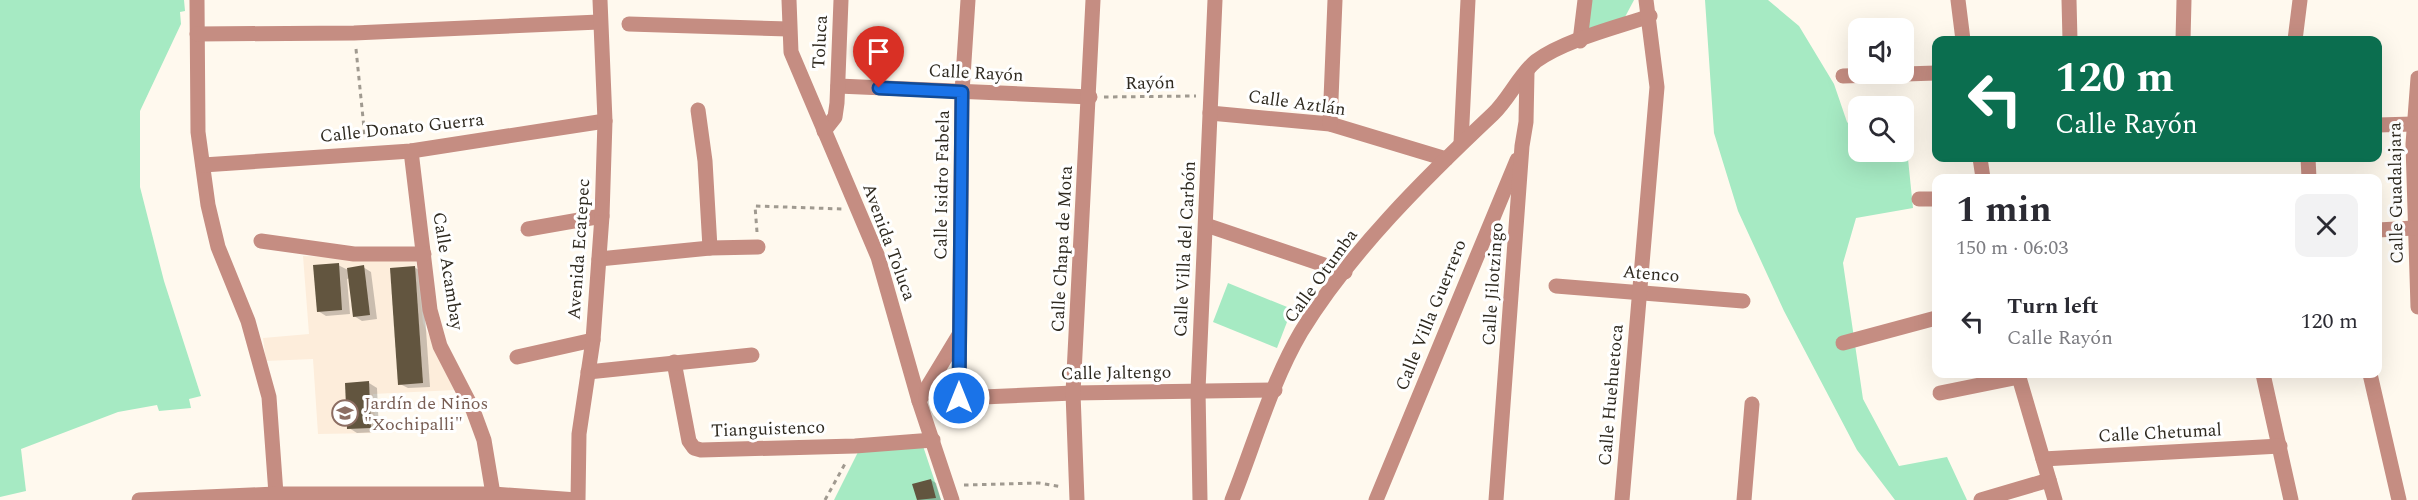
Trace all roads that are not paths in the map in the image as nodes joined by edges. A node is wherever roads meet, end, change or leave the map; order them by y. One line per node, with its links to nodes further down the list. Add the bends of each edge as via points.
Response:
1 (197, 0): 20 (street)
2 (600, 0): 17 (street, Avenida Ecatepec)
3 (789, 0): 19 (street, Avenida Toluca)
4 (841, 0): 30 (street, Toluca)
5 (968, 0): 31 (street, Calle Isidro Fabela)
6 (1093, 0): 32 (street, Calle Chapa de Mota)
7 (1215, 0): 35 (street, Calle Villa del Carbón)
8 (1335, 0): 38 (street)
9 (1468, 0): 42 (street)
10 (1585, 0): 25 (street)
11 (1646, 0): 16 (street)
12 (1958, 0): 21 (street)
13 (2068, 0): 22 (street)
14 (2184, 0): 23 (street)
15 (2300, 0): 24 (street)
16 (1650, 16): 25 (street, Calle Otumba); 61 (street, Calle Huehuetoca, via 1657,87)
17 (599, 22): 20 (street, via 354,33); 36 (street, Avenida Ecatepec)
18 (629, 24): 19 (street)
19 (789, 29): 41 (street, Avenida Toluca, via 791,52)
20 (198, 34): 46 (street, via 198,132)
21 (1962, 36)
22 (2070, 36)
23 (2183, 36)
24 (2296, 36)
25 (1580, 41): 26 (street, Calle Otumba, via 1535,62)
26 (1527, 72): 34 (street, Calle Otumba); 37 (street, Calle Jilotzingo)
27 (1932, 73): 28 (street)
28 (1843, 76)
29 (2418, 78): 39 (street, Calle Guadalajara)
30 (837, 86): 31 (street, Calle Rayón); 41 (street, via 835,117)
31 (962, 92): 32 (street, Calle Rayón); 65 (street, Calle Isidro Fabela)
32 (1090, 97): 78 (street, Calle Chapa de Mota)
33 (698, 110): 55 (street)
34 (1496, 111): 37 (street, via 1520,111); 42 (street, Calle Otumba)
35 (1210, 113): 38 (street, Calle Aztlán); 50 (street, Calle Villa del Carbón)
36 (605, 121): 44 (street, Calle Donato Guerra); 49 (street, Avenida Ecatepec)
37 (1526, 122): 43 (street, Calle Jilotzingo)
38 (1330, 124): 45 (street, Calle Aztlán)
39 (2413, 124): 40 (street); 51 (street, Calle Guadalajara)
40 (2382, 125)
41 (825, 131): 81 (street, Avenida Toluca, via 878,257)
42 (1461, 143): 45 (street, Calle Otumba)
43 (1522, 146): 95 (street, Calle Villa Guerrero); 96 (street, Calle Jilotzingo)
44 (411, 150): 46 (street, Calle Donato Guerra); 57 (street, Calle Acambay)
45 (1446, 159): 59 (street, Calle Otumba)
46 (203, 165): 88 (street, via 218,247 248,321 269,397)
47 (1919, 199): 48 (street)
48 (1932, 199)
49 (602, 216): 52 (street); 58 (street, Avenida Ecatepec)
50 (1206, 225): 59 (street); 76 (street, Calle Villa del Carbón)
51 (2414, 228): 53 (street); 63 (street, Calle Guadalajara)
52 (528, 229)
53 (2382, 230)
54 (261, 241): 57 (street, via 354,254)
55 (710, 248): 56 (street); 58 (street)
56 (758, 248)
57 (424, 254): 89 (street, Calle Acambay, via 430,310 440,346 484,440)
58 (599, 259): 66 (street, Avenida Ecatepec)
59 (1345, 272): 77 (street, Calle Otumba, via 1301,332)
60 (1556, 286): 61 (street, Atenco)
61 (1638, 293): 62 (street, Atenco); 97 (street, Calle Huehuetoca)
62 (1743, 301)
63 (2418, 307)
64 (1932, 319): 67 (street)
65 (959, 335): 80 (street, Calle Isidro Fabela); 81 (street, Calle Isidro Fabela)
66 (592, 340): 69 (street); 71 (street, Avenida Ecatepec)
67 (1844, 343)
68 (752, 355): 70 (street)
69 (517, 357)
70 (675, 362): 71 (street); 83 (street, Tianguistenco, via 689,441 694,448 855,446)
71 (588, 372): 92 (street, Avenida Ecatepec, via 579,434)
72 (2005, 378): 79 (street)
73 (2019, 378): 85 (street)
74 (2264, 378): 84 (street)
75 (2371, 378): 102 (street)
76 (1198, 390): 77 (street, Calle Jaltengo); 78 (street, Calle Jaltengo); 93 (street, Calle Villa del Carbón)
77 (1275, 390): 94 (street, Calle Otumba)
78 (1073, 393): 80 (street, Calle Jaltengo); 90 (street, Calle Chapa de Mota)
79 (1940, 393)
80 (959, 398)
81 (920, 401): 83 (street, Avenida Toluca)
82 (1752, 404): 98 (street)
83 (933, 440): 87 (street, Avenida Toluca)
84 (2280, 446): 85 (street, Calle Chetumal); 101 (street)
85 (2043, 459): 86 (street)
86 (2049, 480): 99 (street); 100 (street)
87 (950, 493)
88 (276, 494): 89 (street); 91 (street)
89 (493, 494): 92 (street)
90 (1077, 495)
91 (139, 500)
92 (577, 500)
93 (1200, 500)
94 (1232, 500)
95 (1376, 500)
96 (1496, 500)
97 (1622, 500)
98 (1744, 500)
99 (1981, 500)
100 (2055, 500)
101 (2291, 500)
102 (2399, 500)

